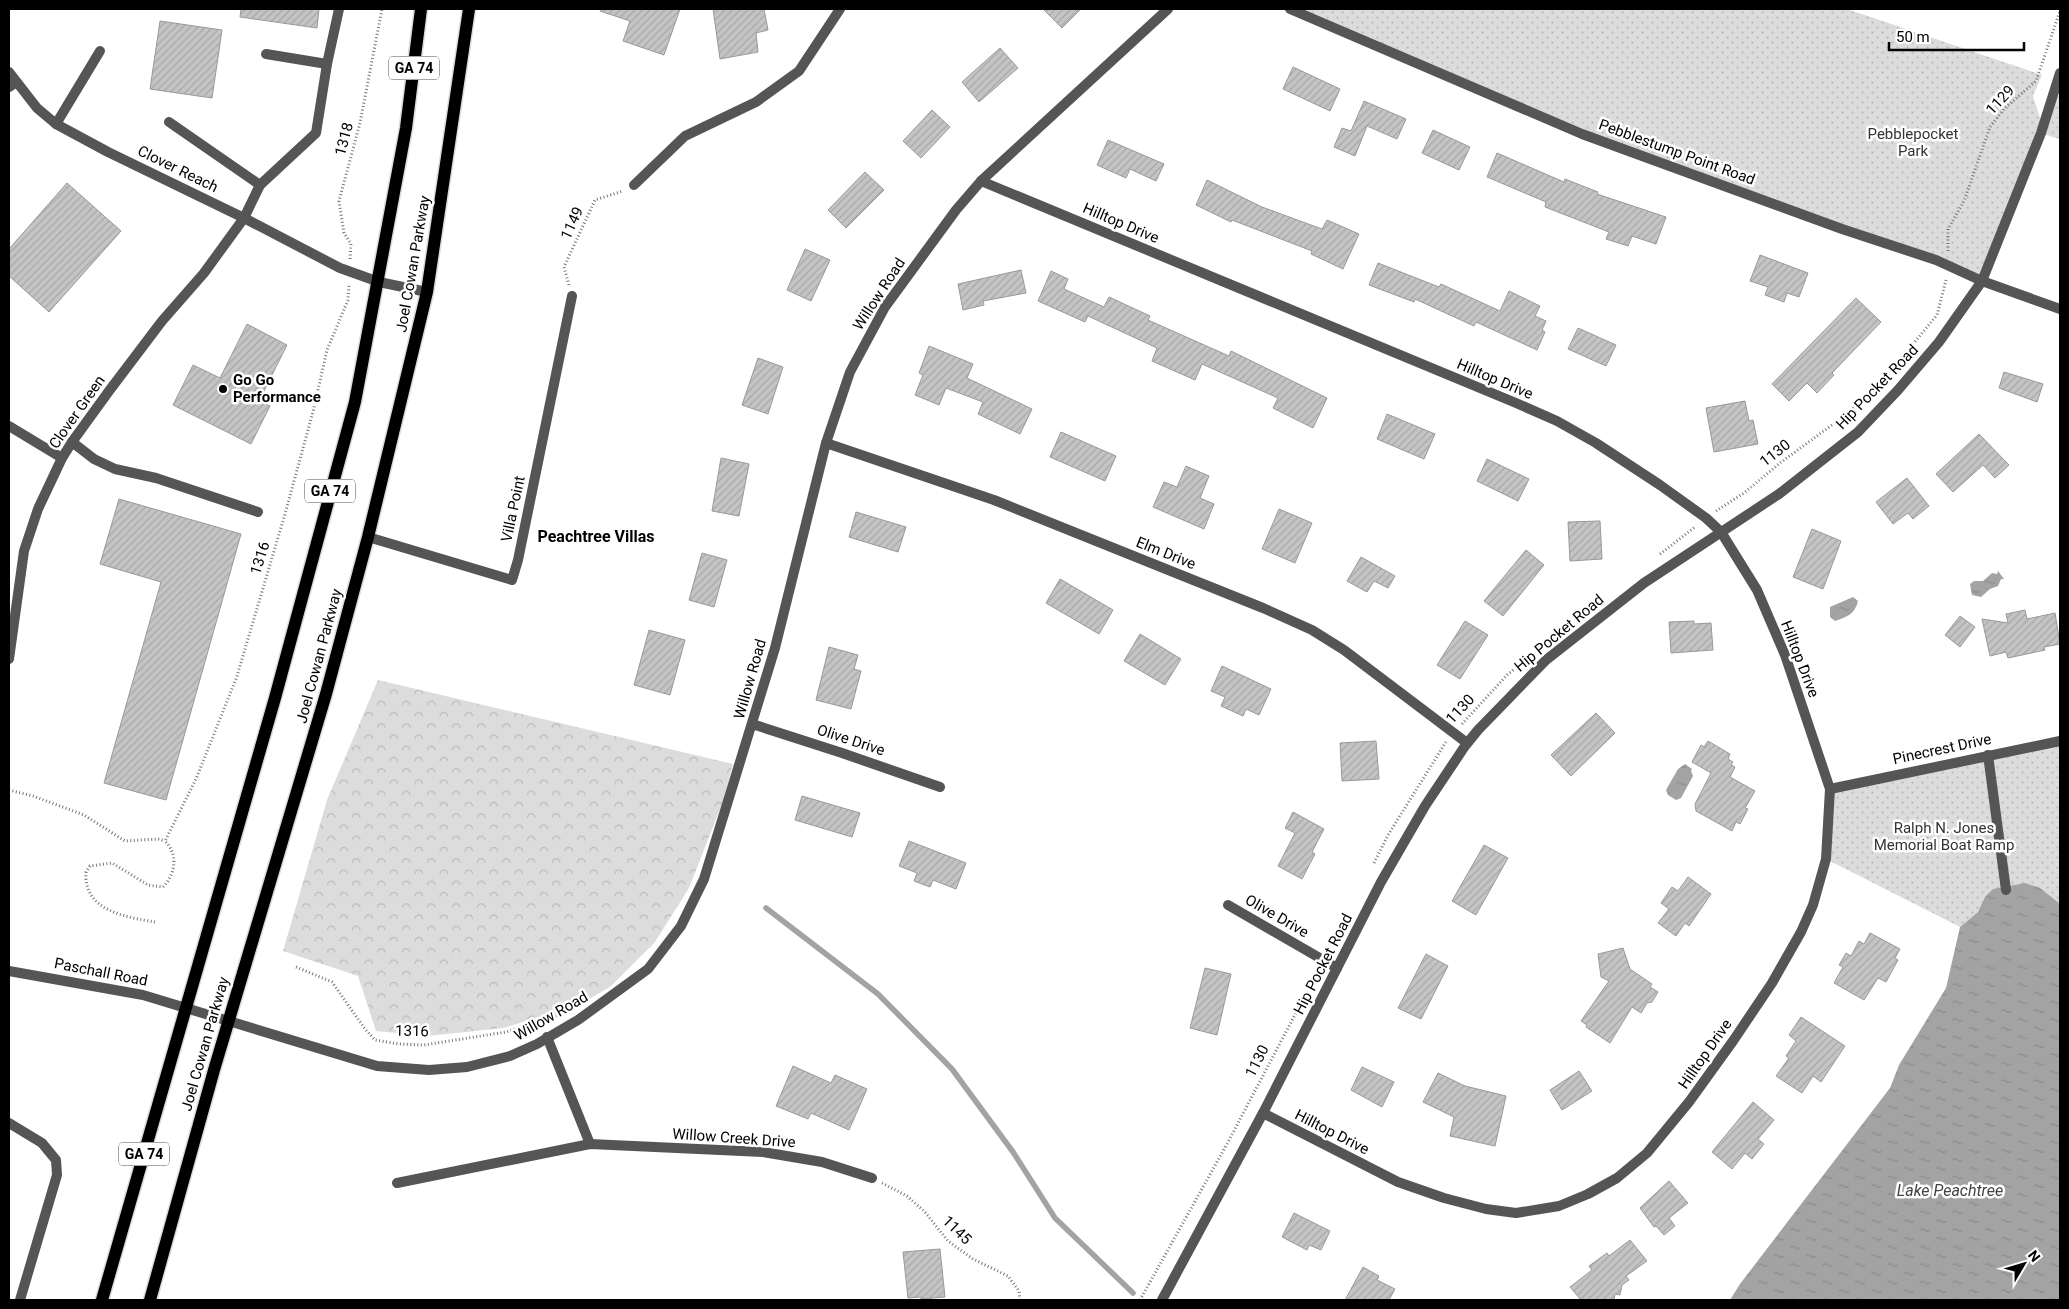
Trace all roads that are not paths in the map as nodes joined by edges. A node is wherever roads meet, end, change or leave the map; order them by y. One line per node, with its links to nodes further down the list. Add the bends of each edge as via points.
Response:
1 (339, 9): 9 (street)
2 (421, 9): 20 (main road, Joel Cowan Parkway / GA 74, via 406,128)
3 (469, 9): 21 (main road, Joel Cowan Parkway / GA 74)
4 (840, 9): 17 (street, via 799,71 756,102 684,136)
5 (1168, 9): 15 (street, Willow Road)
6 (1290, 9): 19 (street, Pebblestump Point Road, via 1582,134 1949,265)
7 (100, 51): 14 (street)
8 (266, 54): 9 (street)
9 (327, 64): 16 (street, via 316,133)
10 (9, 72): 12 (street, Clover Reach)
11 (2060, 73): 19 (street, Hip Pocket Road, via 2041,133)
12 (12, 85): 14 (street, Clover Reach)
13 (169, 122): 16 (street)
14 (56, 124): 18 (street, Clover Reach)
15 (981, 181): 26 (street, Willow Road, via 884,309 850,372); 29 (street, Hilltop Drive, via 1552,419 1660,485)
16 (260, 185): 18 (street, Clover Green)
17 (634, 185)
18 (244, 218): 20 (street, Clover Reach, via 350,273); 25 (street, Clover Green)
19 (1982, 280): 23 (street, Pebblestump Point Road); 29 (street, Hip Pocket Road, via 1940,342 1858,432 1779,494)
20 (379, 282): 21 (street, Clover Reach); 42 (main road, Joel Cowan Parkway / GA 74, via 355,402)
21 (427, 292): 30 (main road, Joel Cowan Parkway / GA 74)
22 (572, 296): 30 (street, Villa Point, via 512,580)
23 (2060, 309)
24 (9, 426): 27 (street)
25 (72, 442): 27 (street, Clover Green); 28 (street, via 94,459 115,469 156,478)
26 (826, 443): 32 (street, Willow Road, via 775,648); 34 (street, Elm Drive, via 994,500 1304,627 1344,650)
27 (62, 458): 31 (street, Clover Green, via 38,509 24,551)
28 (258, 512)
29 (1721, 532): 34 (street, Hip Pocket Road, via 1644,583 1546,660); 37 (street, Hilltop Drive, via 1757,590 1785,655)
30 (368, 537): 43 (main road, Joel Cowan Parkway / GA 74, via 326,694)
31 (9, 659)
32 (752, 724): 36 (street, Olive Drive); 44 (street, Willow Road, via 704,880 681,926 648,969 578,1020)
33 (2060, 741): 35 (street, Pinecrest Drive)
34 (1467, 743): 40 (street, Hip Pocket Road, via 1422,810)
35 (1988, 754): 37 (street, Pinecrest Drive); 38 (street)
36 (940, 787)
37 (1830, 789): 45 (street, Hilltop Drive, via 1826,859 1813,905 1801,932 1768,990 1689,1102 1647,1153 1617,1178 1559,1206 1516,1213 1486,1209 1398,1182)
38 (2006, 890)
39 (1228, 905): 40 (street, Olive Drive)
40 (1337, 968): 45 (street, Hip Pocket Road)
41 (9, 971): 42 (street, Paschall Road, via 144,995)
42 (186, 1008): 43 (street, Willow Road); 51 (main road, Joel Cowan Parkway / GA 74)
43 (229, 1022): 44 (street, Willow Road, via 377,1066 429,1070 467,1067 510,1056); 52 (main road, Joel Cowan Parkway / GA 74)
44 (547, 1038): 47 (street)
45 (1263, 1113): 53 (street, Hip Pocket Road)
46 (9, 1123): 50 (street, via 42,1143 56,1160 57,1175)
47 (590, 1144): 48 (street, Willow Creek Drive, via 763,1152 822,1162); 49 (street, Willow Creek Drive)
48 (872, 1178)
49 (398, 1183)
50 (20, 1300)
51 (102, 1300)
52 (150, 1300)
53 (1162, 1300)

